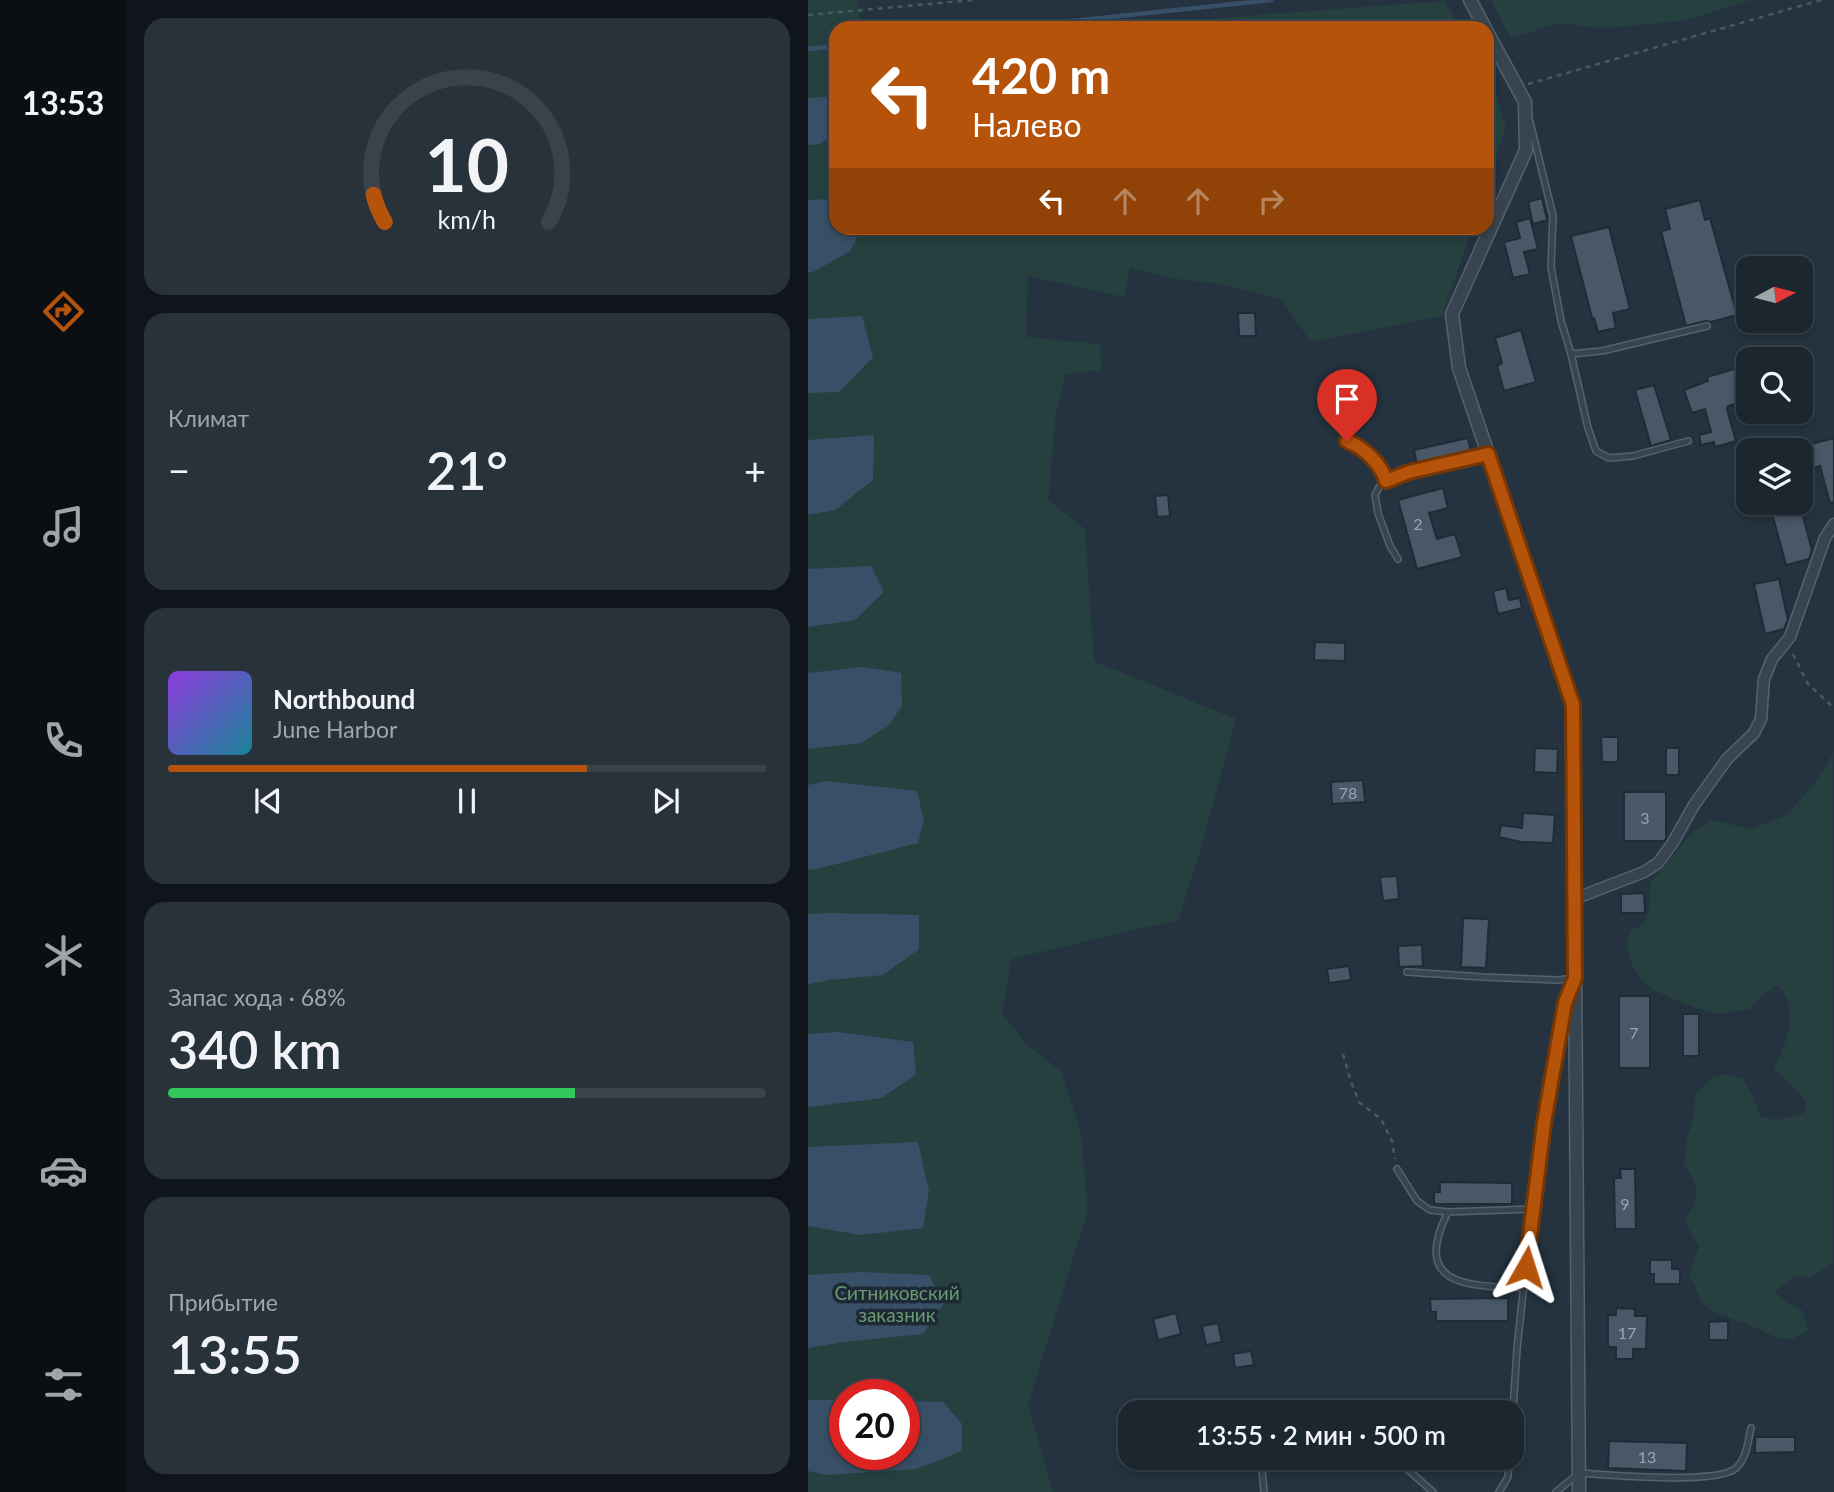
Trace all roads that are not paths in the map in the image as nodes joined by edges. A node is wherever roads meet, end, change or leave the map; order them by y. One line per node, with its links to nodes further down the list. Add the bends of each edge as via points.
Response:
1 (1470, 0): 2 (street)
2 (1481, 21)
3 (1494, 45): 4 (street)
4 (1525, 102): 5 (street, via 1526,150); 8 (lane, via 1553,216 1551,267 1560,321)
5 (1494, 221)
6 (1488, 235): 11 (street, via 1452,314 1459,368)
7 (1707, 326): 8 (lane)
8 (1572, 354): 10 (lane, via 1596,451 1609,458 1633,456)
9 (1347, 441): 12 (lane, via 1377,463)
10 (1688, 442)
11 (1488, 454): 12 (lane); 15 (street, via 1573,705)
12 (1386, 481): 14 (lane, via 1375,502)
13 (1834, 524): 15 (street, via 1790,637 1772,659 1764,679 1761,719 1754,733 1727,759 1658,863)
14 (1398, 559)
15 (1574, 899): 17 (street)
16 (1407, 972): 17 (lane)
17 (1575, 978): 19 (lane, via 1565,1003); 27 (street)
18 (1397, 1169): 20 (lane, via 1417,1201 1430,1210)
19 (1532, 1209): 20 (lane); 21 (lane)
20 (1448, 1212): 21 (lane, via 1436,1248 1439,1267 1449,1278)
21 (1524, 1288): 22 (lane)
22 (1514, 1400)
23 (1751, 1427): 27 (lane, via 1745,1455 1727,1474 1673,1478)
24 (1262, 1470): 28 (lane)
25 (1408, 1470): 29 (lane)
26 (1508, 1470): 30 (lane)
27 (1579, 1473): 31 (lane); 32 (street)
28 (1264, 1492)
29 (1433, 1492)
30 (1499, 1492)
31 (1556, 1492)
32 (1579, 1492)

